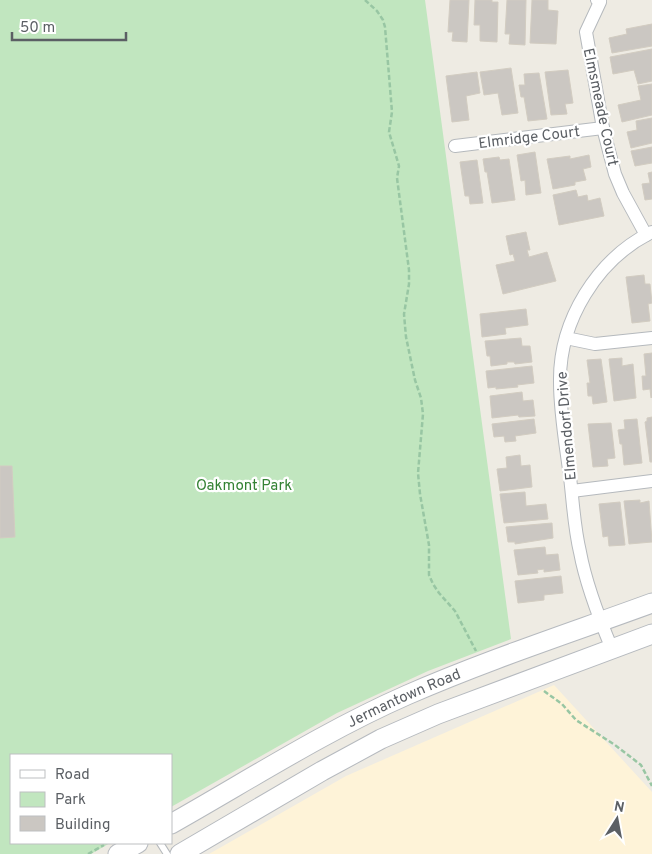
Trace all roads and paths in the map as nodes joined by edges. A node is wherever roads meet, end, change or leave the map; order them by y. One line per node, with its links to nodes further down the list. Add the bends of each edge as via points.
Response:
1 (365, 0): 14 (path, via 383,20 389,66 392,112 389,132 399,166 397,178 409,270 404,314 406,337 423,414 418,473 429,545 429,575 455,612)
2 (597, 0): 3 (street, Elmsmeade Court, via 600,2 586,32)
3 (603, 128): 4 (street, Elmridge Court); 5 (street, Elmsmeade Court, via 623,193)
4 (455, 146)
5 (649, 233): 6 (street, Elmendorf Drive, via 629,246 594,281 577,308)
6 (566, 338): 7 (street, via 595,344); 9 (street, Elmendorf Drive, via 560,383)
7 (652, 338)
8 (652, 481): 9 (street)
9 (572, 491): 11 (street, Elmendorf Drive, via 580,552)
10 (652, 603): 11 (main road, Jermantown Road)
11 (601, 622): 13 (street, Elmendorf Drive); 17 (main road, Jermantown Road, via 407,695 338,728)
12 (652, 634): 13 (main road, Jermantown Road)
13 (612, 649): 22 (main road, Jermantown Road, via 381,739)
14 (477, 653)
15 (542, 690): 16 (path, via 562,704 576,720 641,765)
16 (652, 786)
17 (172, 823)
18 (105, 844): 20 (path)
19 (136, 844): 21 (main road)
20 (88, 854)
21 (118, 854)
22 (180, 854)

